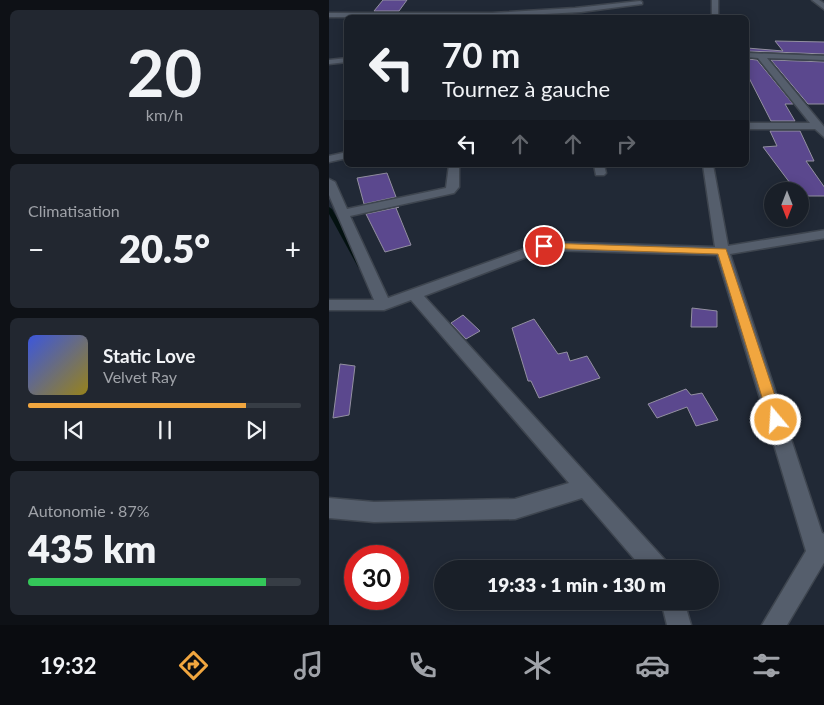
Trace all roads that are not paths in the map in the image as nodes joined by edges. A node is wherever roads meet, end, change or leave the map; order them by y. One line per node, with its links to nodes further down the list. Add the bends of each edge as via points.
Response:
1 (715, 0): 10 (street)
2 (815, 0): 4 (street)
3 (640, 3): 5 (street)
4 (823, 6)
5 (577, 8): 8 (street); 9 (street)
6 (329, 15): 7 (street)
7 (344, 15)
8 (504, 15)
9 (587, 15)
10 (715, 15)
11 (749, 55): 12 (street)
12 (761, 56): 13 (street); 17 (street)
13 (824, 58)
14 (344, 60): 15 (street)
15 (329, 62)
16 (749, 126): 17 (street)
17 (817, 126): 18 (street)
18 (824, 135)
19 (344, 156): 20 (street)
20 (329, 159)
21 (454, 167): 24 (street, via 450,191)
22 (708, 167): 26 (street)
23 (329, 182): 24 (street)
24 (343, 214): 29 (street)
25 (824, 234): 26 (street)
26 (722, 251): 27 (street, via 544,246); 32 (street)
27 (415, 295): 29 (street); 30 (street)
28 (329, 305): 29 (street)
29 (384, 305)
30 (586, 487): 31 (street, via 515,509 374,512); 33 (street)
31 (329, 508)
32 (821, 547): 36 (street)
33 (650, 560)
34 (675, 610): 35 (street)
35 (679, 625)
36 (774, 625)

